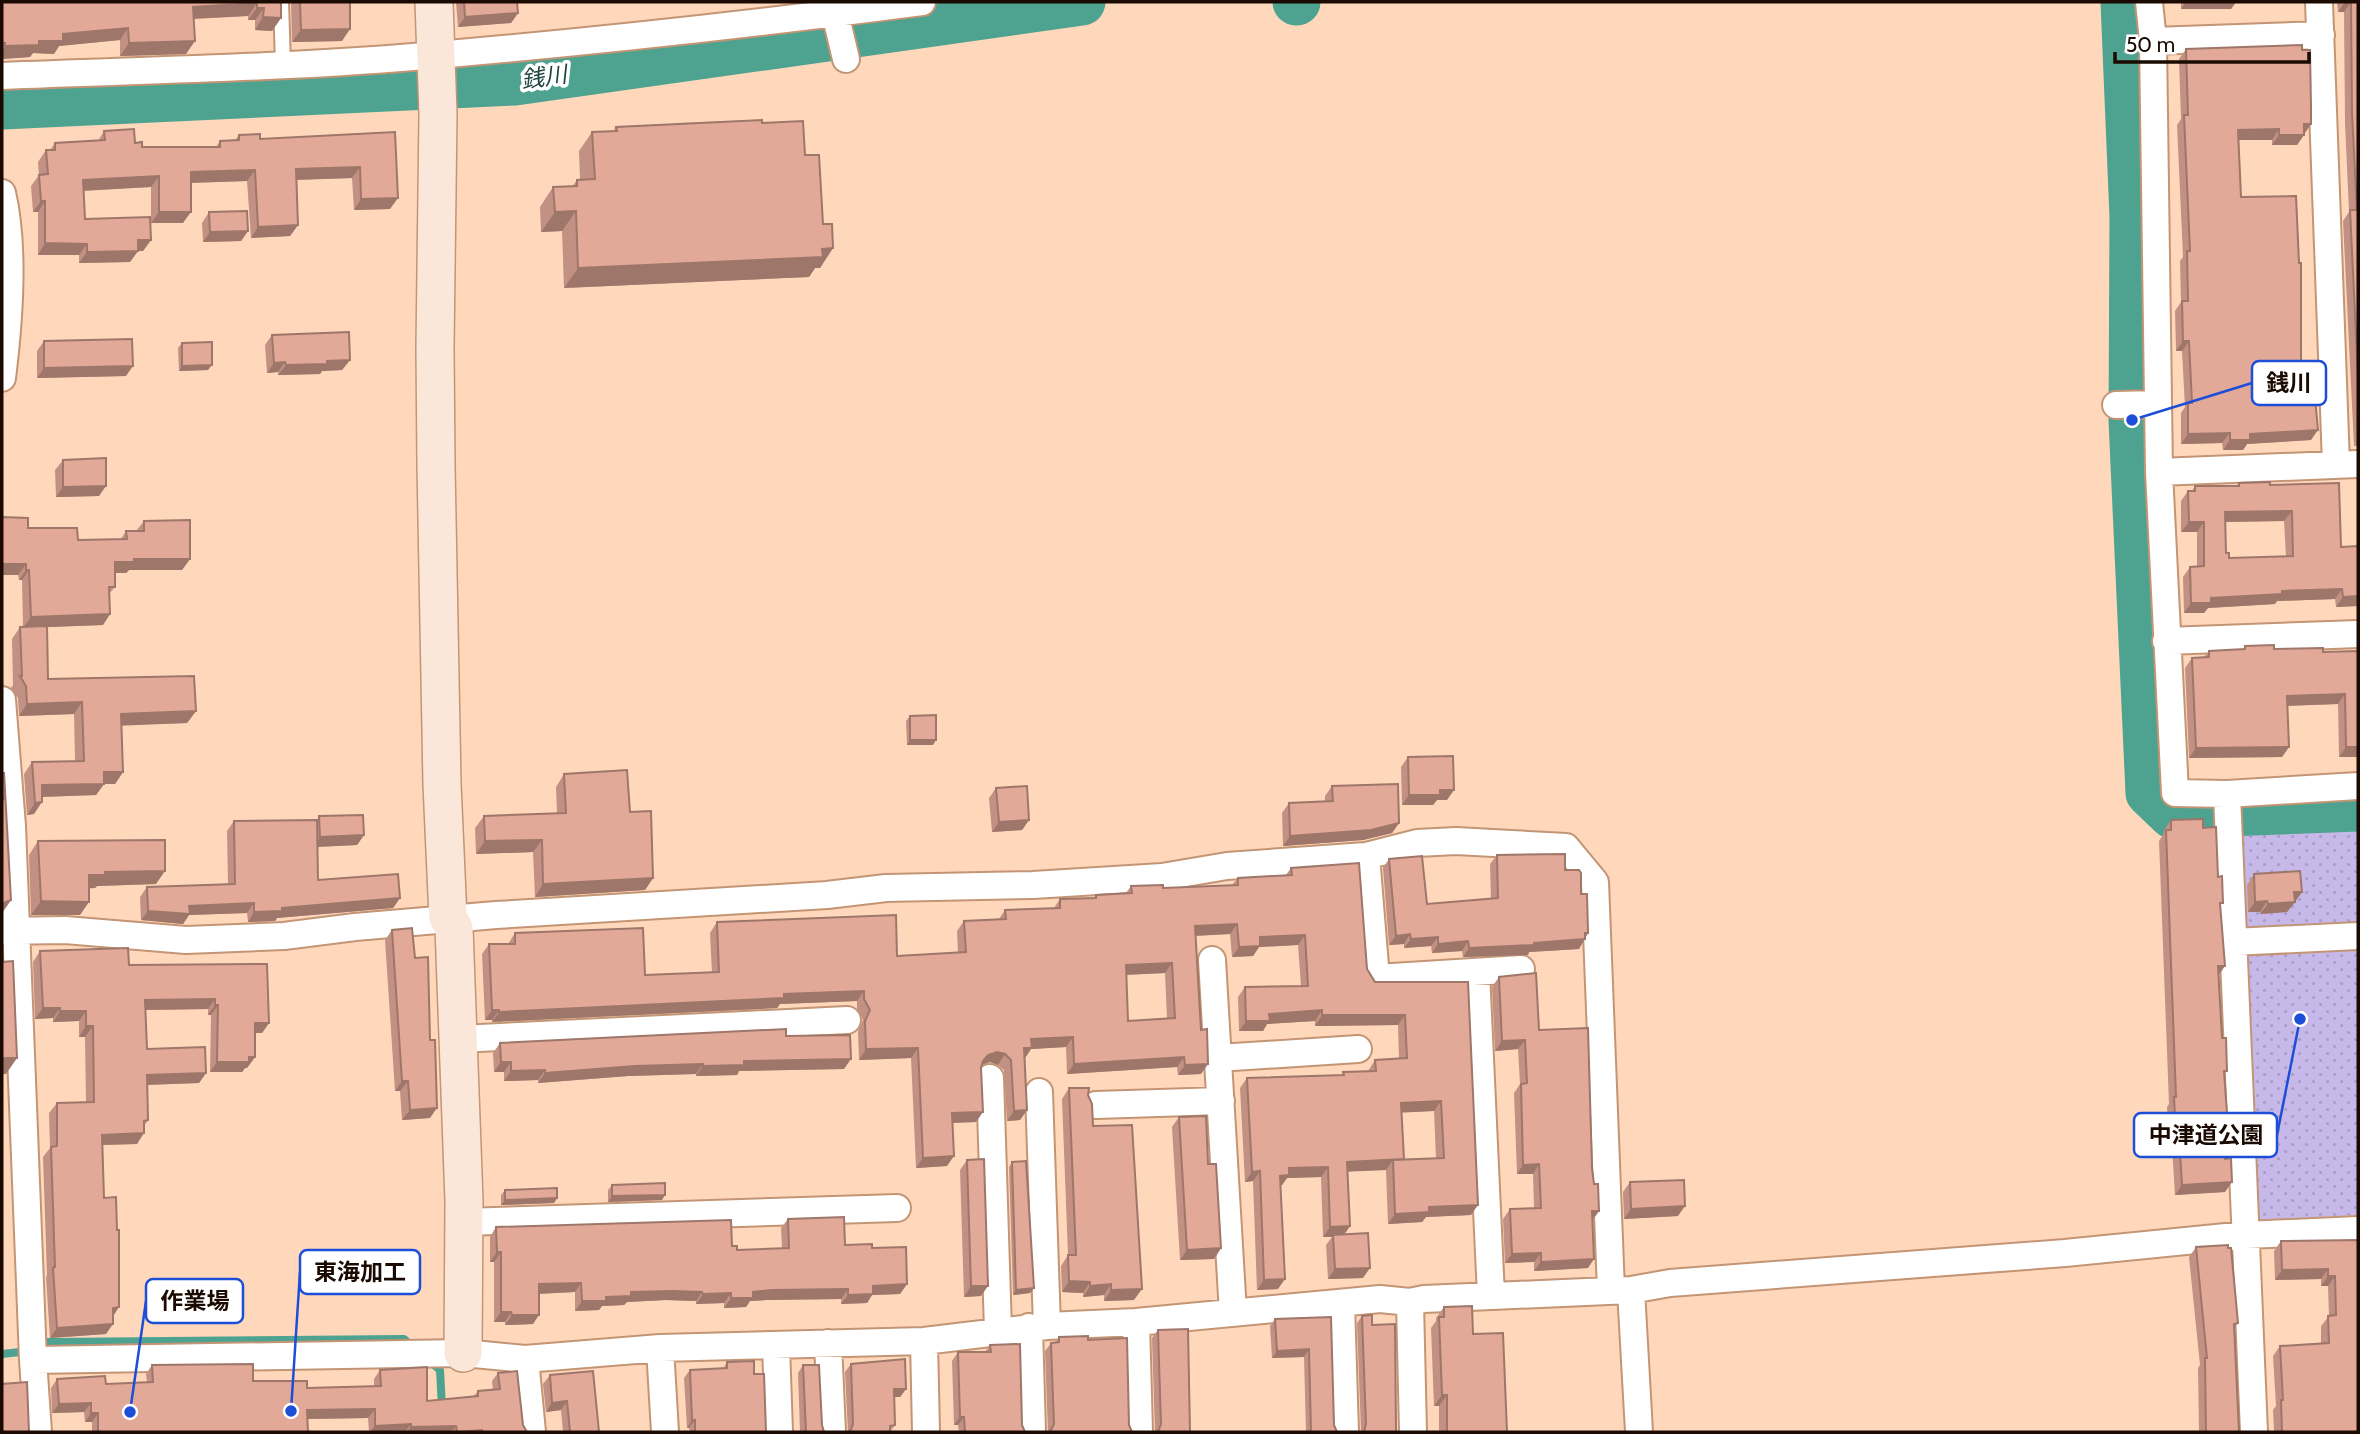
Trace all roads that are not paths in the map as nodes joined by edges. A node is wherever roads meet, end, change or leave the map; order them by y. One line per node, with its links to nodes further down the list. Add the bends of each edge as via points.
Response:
1 (281, 2): 11 (lane)
2 (434, 2): 10 (street)
3 (922, 2): 6 (street)
4 (2149, 2): 8 (street)
5 (2319, 2): 7 (street)
6 (836, 17): 9 (street); 10 (street)
7 (2321, 35): 8 (street); 17 (street)
8 (2152, 41): 15 (street)
9 (845, 57)
10 (435, 59): 11 (street); 25 (street, via 436,452)
11 (283, 64): 12 (street)
12 (2, 76)
13 (2, 193): 14 (street, via 8,232)
14 (2, 378)
15 (2157, 404): 16 (street); 18 (street)
16 (2116, 405)
17 (2347, 464): 18 (street)
18 (2159, 472): 20 (street)
19 (2358, 634): 20 (street)
20 (2166, 640): 23 (street, via 2175,793)
21 (2, 700): 26 (street, via 12,826)
22 (2358, 786): 23 (street)
23 (2228, 807): 28 (street)
24 (1366, 856): 25 (street, via 1227,866 1162,877 886,888); 31 (street, via 1376,978); 44 (street, via 1417,843 1456,841 1566,847 1595,882)
25 (448, 918): 26 (street, via 284,936 186,940 65,930); 33 (street, via 454,928)
26 (9, 931): 58 (street)
27 (2358, 936): 28 (street)
28 (2232, 942): 43 (street)
29 (1212, 960): 35 (street)
30 (1521, 969): 31 (street)
31 (1476, 972): 45 (street)
32 (847, 1020): 33 (street)
33 (459, 1040): 41 (street)
34 (1358, 1049): 35 (street)
35 (1218, 1058): 38 (street)
36 (990, 1078): 51 (street)
37 (1039, 1091): 50 (street)
38 (1220, 1101): 39 (street); 48 (street)
39 (1096, 1105)
40 (897, 1208): 41 (street)
41 (464, 1222): 56 (street)
42 (2358, 1230): 43 (street)
43 (2246, 1235): 44 (street, via 1670,1283); 70 (street)
44 (1621, 1291): 45 (street); 69 (street)
45 (1491, 1296): 46 (street, via 1424,1298)
46 (1410, 1303): 47 (street, via 1380,1299); 68 (street)
47 (1341, 1304): 48 (street); 67 (street)
48 (1233, 1313): 49 (street)
49 (1136, 1322): 50 (street); 66 (street)
50 (1038, 1326): 51 (street); 65 (street)
51 (998, 1330): 52 (street)
52 (924, 1341): 53 (street); 64 (street)
53 (828, 1343): 54 (street); 63 (street)
54 (776, 1345): 55 (street); 62 (street)
55 (660, 1348): 57 (street); 61 (street)
56 (463, 1353): 57 (street); 58 (street)
57 (524, 1359): 60 (street)
58 (33, 1360): 59 (street)
59 (38, 1432)
60 (531, 1432)
61 (665, 1432)
62 (779, 1432)
63 (832, 1432)
64 (926, 1432)
65 (1032, 1432)
66 (1139, 1432)
67 (1345, 1432)
68 (1413, 1432)
69 (1639, 1432)
70 (2254, 1432)

